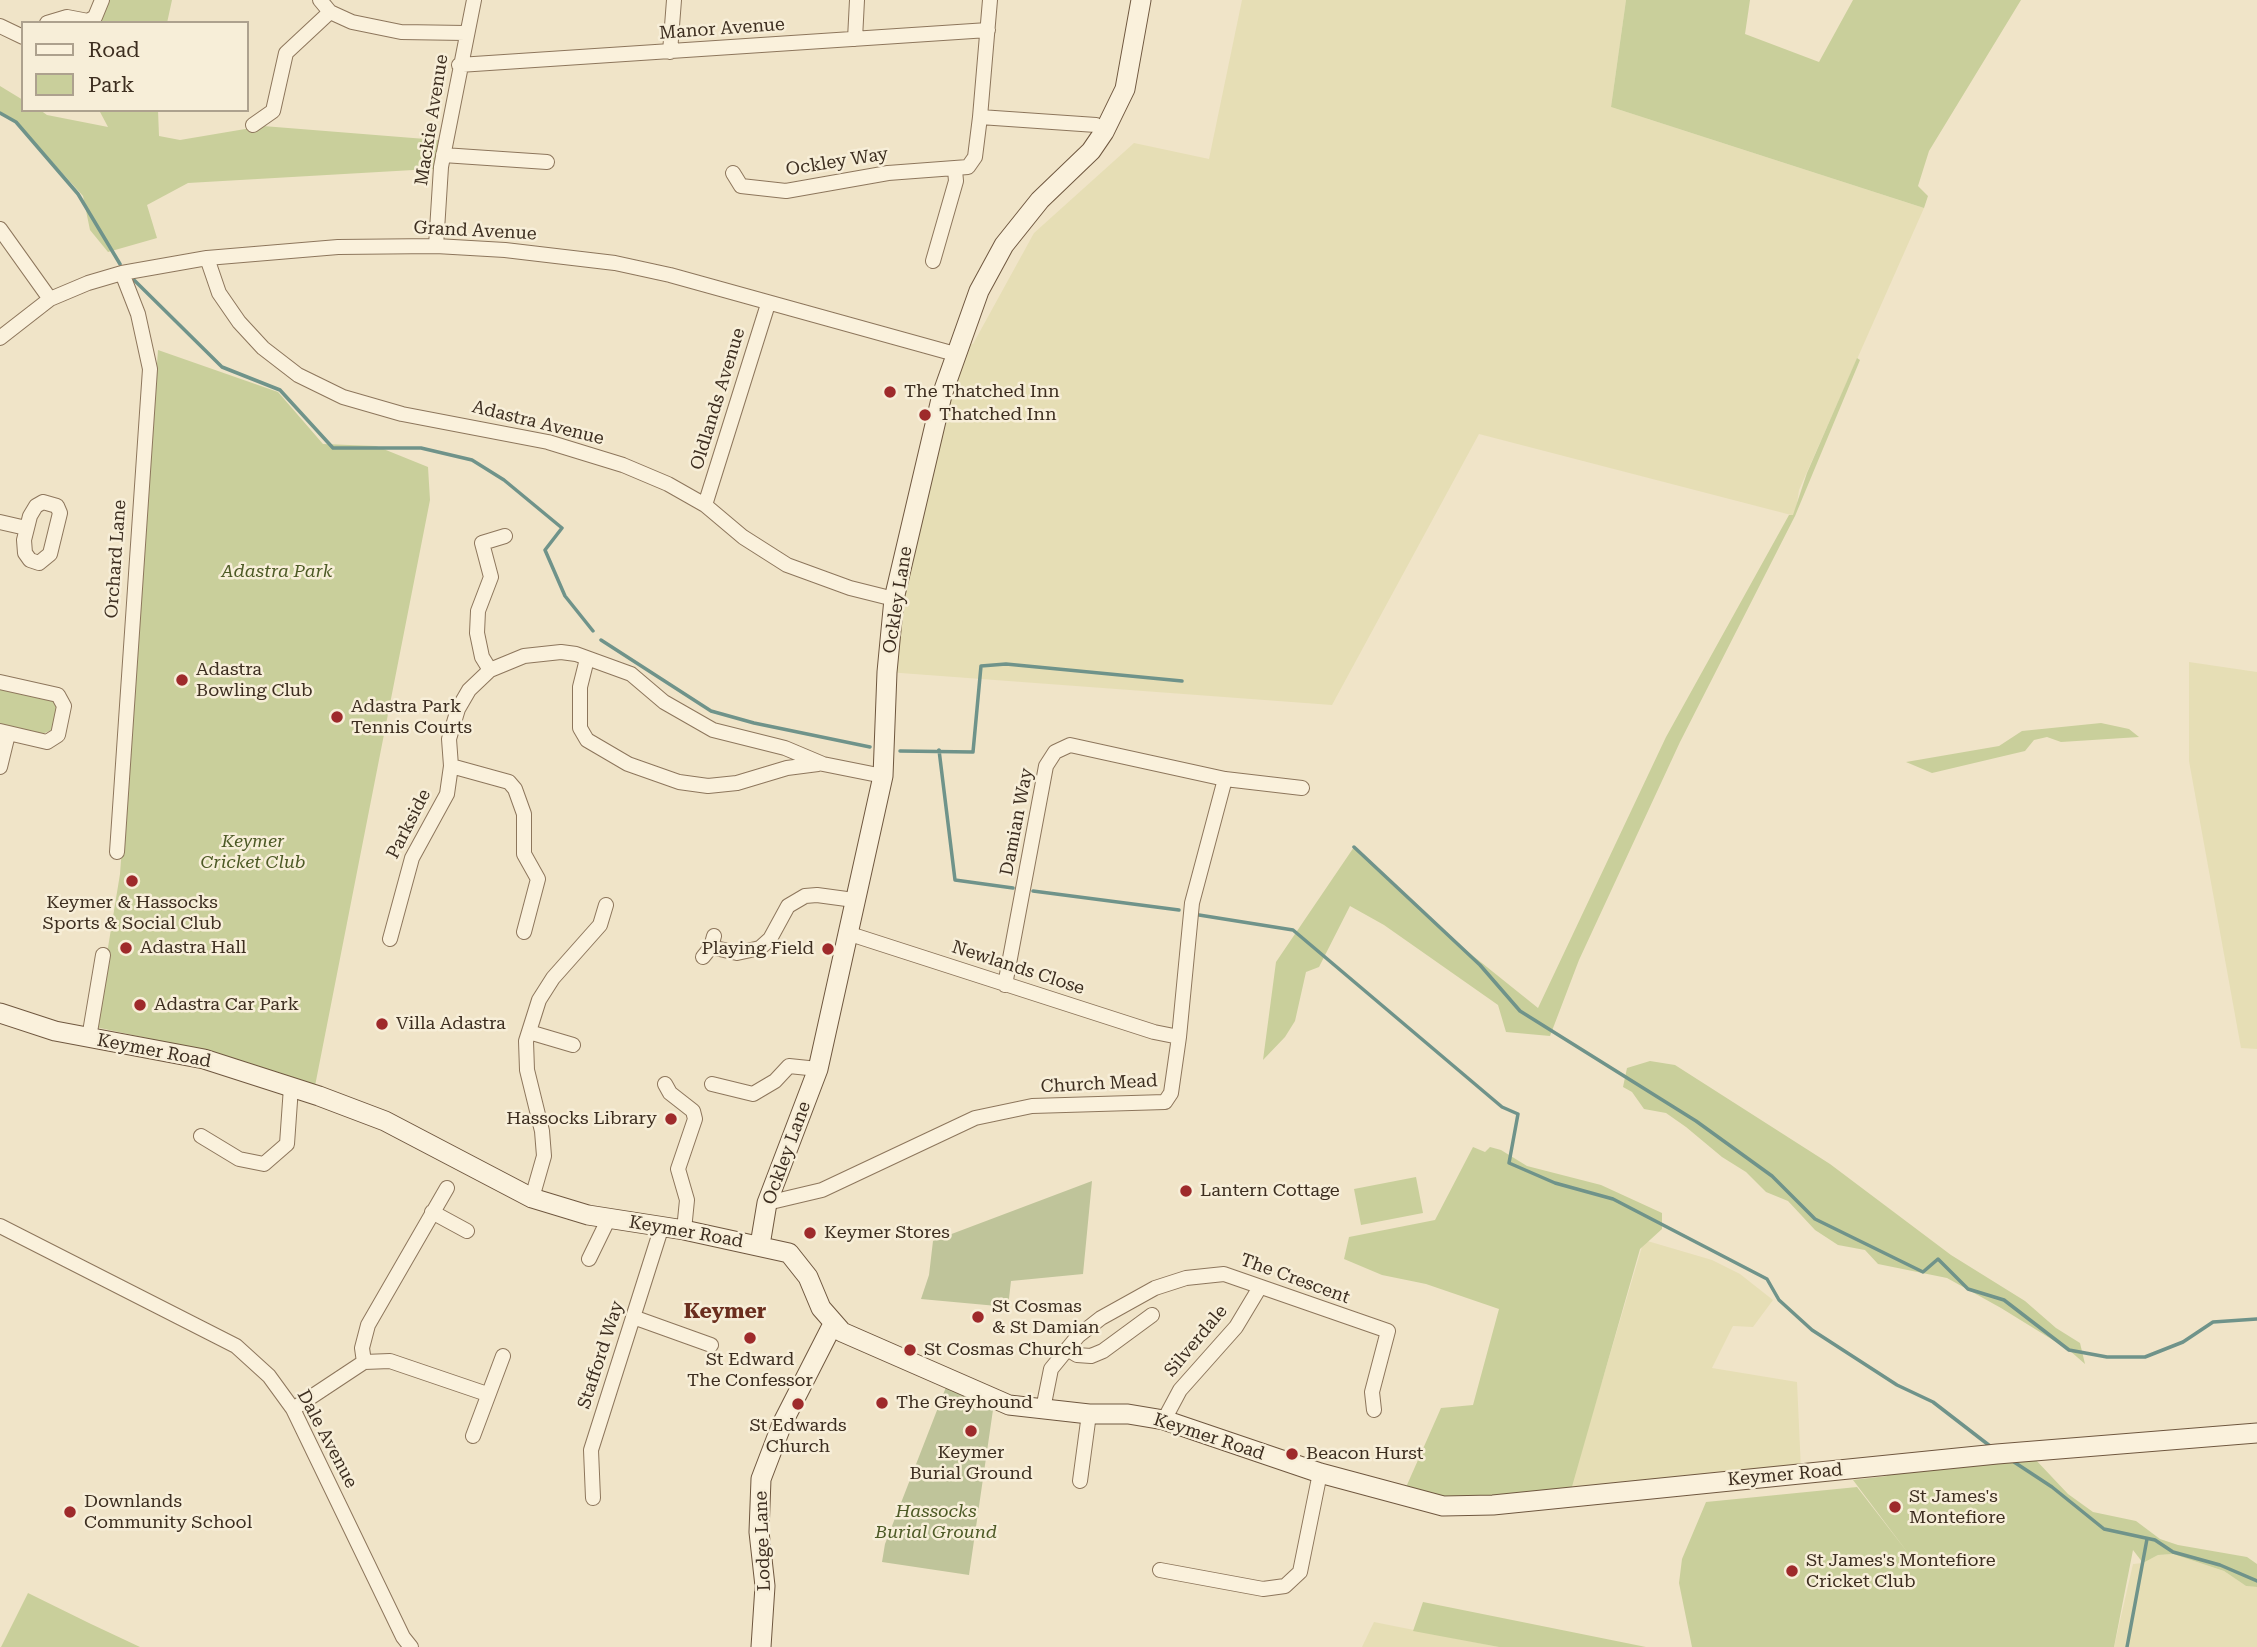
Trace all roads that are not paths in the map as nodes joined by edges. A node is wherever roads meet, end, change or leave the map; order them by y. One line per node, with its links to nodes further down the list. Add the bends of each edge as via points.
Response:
1 (102, 0): 10 (street, via 95,17)
2 (320, 0): 8 (street)
3 (474, 0): 14 (street, Mackie Avenue)
4 (674, 0): 17 (street)
5 (857, 0): 16 (street)
6 (990, 0): 13 (street)
7 (1141, 0): 21 (main road, Ockley Lane, via 1125,89)
8 (330, 12): 14 (street, via 352,22 401,32); 20 (street, via 286,53 273,111)
9 (54, 21): 11 (street, via 67,17)
10 (88, 21)
11 (88, 21)
12 (0, 26): 15 (street)
13 (988, 30): 16 (street, Manor Avenue); 19 (street)
14 (465, 33): 18 (street, Mackie Avenue)
15 (21, 36)
16 (855, 39): 17 (street, Manor Avenue)
17 (670, 52): 18 (street, Manor Avenue)
18 (459, 65): 22 (street, Mackie Avenue)
19 (980, 117): 21 (street, via 1096,125); 24 (street, via 975,157 968,167)
20 (253, 125)
21 (1104, 132): 34 (main road, Ockley Lane, via 1004,245 979,290)
22 (443, 155): 23 (street); 27 (street, Mackie Avenue)
23 (547, 162)
24 (955, 170): 25 (street, Ockley Way, via 888,173 786,191 741,186); 29 (street, via 956,181)
25 (733, 173)
26 (0, 229): 31 (street)
27 (436, 246): 28 (street, Grand Avenue, via 338,247); 32 (street, Grand Avenue, via 615,263)
28 (207, 258): 30 (street, Grand Avenue); 35 (street, Adastra Avenue, via 219,293 239,322 298,375 343,397 402,414 585,452 645,474)
29 (933, 261)
30 (122, 273): 31 (street, Grand Avenue); 50 (street, Orchard Lane, via 138,314 150,369)
31 (50, 299): 33 (street, Grand Avenue)
32 (768, 304): 34 (street, Grand Avenue); 35 (street, Oldlands Avenue)
33 (0, 338)
34 (955, 354): 39 (main road, Ockley Lane)
35 (705, 505): 39 (street, Adastra Avenue, via 787,565)
36 (0, 522): 37 (street)
37 (26, 528)
38 (505, 536): 41 (street, via 475,545 491,576 478,611 477,633)
39 (894, 599): 47 (main road, Ockley Lane)
40 (587, 659): 41 (street, via 543,652); 44 (street, via 631,674 664,702 713,730 785,748); 44 (street, via 580,687 580,728 587,740 628,764 679,782 708,786)
41 (489, 670): 45 (street, Parkside, via 458,709 449,739)
42 (0, 682): 43 (street, via 58,695 64,706 54,740 47,743)
43 (4, 733): 46 (street)
44 (823, 764): 47 (street)
45 (450, 766): 53 (street, via 509,782 515,789 524,814 524,854 538,879); 55 (street, Parkside, via 442,808 420,838 406,873)
46 (0, 767)
47 (883, 776): 51 (main road, Ockley Lane)
48 (1225, 779): 49 (street, Damian Way); 58 (street, Damian Way, via 1070,745 1055,752 1046,766); 61 (street, Church Mead, via 1192,903)
49 (1302, 788)
50 (117, 852)
51 (854, 900): 54 (main road, Ockley Lane); 56 (street, via 805,896 788,906 760,948 737,953)
52 (606, 905): 60 (street, via 600,925 539,1000)
53 (524, 932)
54 (846, 933): 58 (street, Newlands Close); 64 (main road, Ockley Lane)
55 (390, 939)
56 (709, 947)
57 (103, 955): 62 (street)
58 (1005, 985): 61 (street, Newlands Close)
59 (0, 1013): 62 (main road, Keymer Road)
60 (529, 1032): 63 (street); 70 (street, via 527,1070 544,1156)
61 (1179, 1037): 71 (street, Church Mead, via 1171,1093 1165,1102 1031,1106 975,1118 821,1190)
62 (89, 1038): 67 (main road, Keymer Road, via 205,1059)
63 (573, 1045)
64 (818, 1069): 66 (street, via 789,1066 753,1094); 71 (main road, Ockley Lane)
65 (665, 1084): 76 (street, via 693,1111 695,1119 678,1170 687,1200)
66 (712, 1084)
67 (291, 1087): 68 (street, via 287,1144 264,1164 239,1159); 70 (main road, Keymer Road, via 385,1121)
68 (201, 1136)
69 (447, 1188): 72 (street)
70 (532, 1198): 73 (main road, Keymer Road)
71 (767, 1203): 78 (main road, Ockley Lane)
72 (432, 1212): 77 (street); 87 (street, via 368,1325)
73 (608, 1220): 75 (main road, Keymer Road); 79 (street)
74 (0, 1226): 89 (street, Dale Avenue, via 236,1346 270,1376)
75 (662, 1226): 76 (main road, Keymer Road); 82 (street, Stafford Way)
76 (684, 1230): 78 (main road, Keymer Road)
77 (467, 1231)
78 (760, 1245): 83 (main road, Keymer Road, via 789,1252)
79 (589, 1259)
80 (1260, 1287): 85 (street, The Crescent, via 1224,1274 1166,1284 1101,1318); 91 (street, The Crescent, via 1388,1331 1372,1392); 93 (street, Silverdale, via 1236,1327 1184,1383)
81 (1153, 1315): 85 (street, via 1091,1356)
82 (633, 1317): 84 (street); 98 (street, Stafford Way, via 591,1450)
83 (833, 1324): 90 (main road, Keymer Road, via 855,1338 1009,1405); 101 (main road, Lodge Lane, via 782,1424 761,1479 759,1532 765,1586)
84 (711, 1345)
85 (1067, 1349): 90 (street, The Crescent, via 1051,1369)
86 (503, 1356): 88 (street)
87 (364, 1362): 88 (street, via 390,1361); 89 (street)
88 (487, 1394): 95 (street)
89 (293, 1409): 100 (street, Dale Avenue)
90 (1043, 1409): 92 (main road, Keymer Road)
91 (1374, 1410)
92 (1088, 1414): 93 (main road, Keymer Road); 97 (street)
93 (1164, 1420): 96 (main road, Keymer Road)
94 (2257, 1433): 96 (main road, Keymer Road, via 1459,1507)
95 (473, 1436)
96 (1320, 1474): 99 (street, via 1300,1572 1293,1582 1263,1589)
97 (1080, 1481)
98 (593, 1498)
99 (1160, 1570)
100 (411, 1647)
101 (761, 1647)

